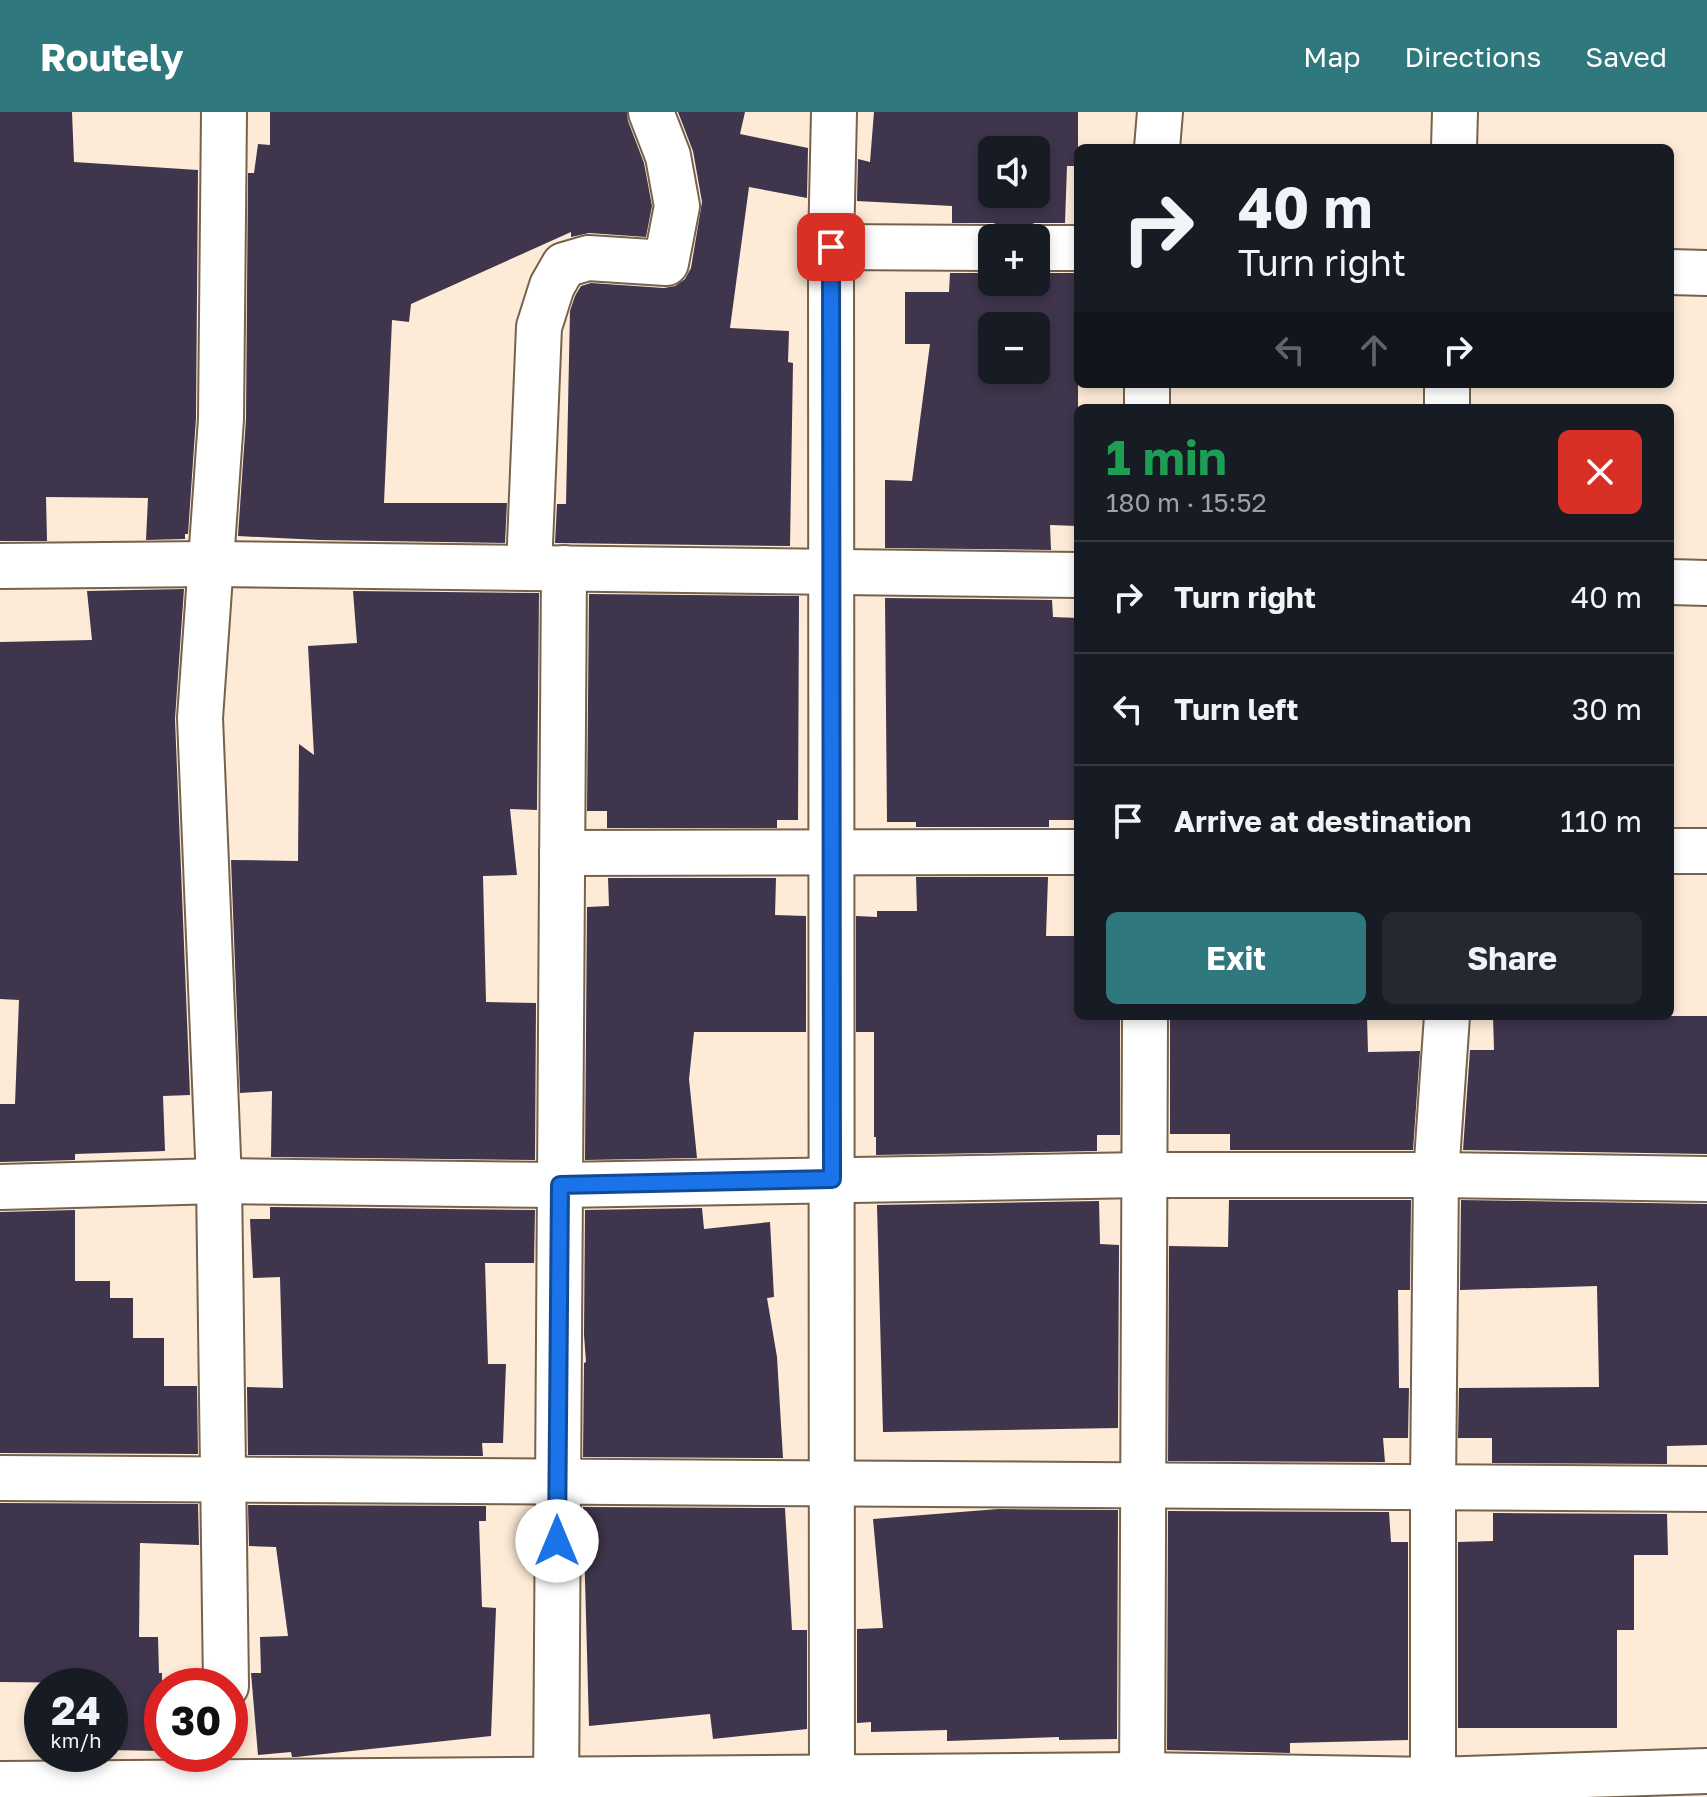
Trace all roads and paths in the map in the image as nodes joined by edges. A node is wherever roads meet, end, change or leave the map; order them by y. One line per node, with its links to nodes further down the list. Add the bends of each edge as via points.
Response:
1 (224, 112): 14 (street, via 221,419)
2 (651, 112): 16 (street, via 668,156 677,206 666,263 588,258 564,265 539,327)
3 (834, 112): 8 (street)
4 (1160, 112): 6 (street)
5 (1455, 112): 7 (street)
6 (1157, 144)
7 (1454, 144)
8 (831, 247): 9 (street); 17 (street)
9 (978, 248)
10 (1050, 248): 11 (street)
11 (1074, 248)
12 (1674, 272): 13 (street)
13 (1707, 273)
14 (211, 564): 15 (street); 16 (street); 32 (street, via 200,718)
15 (0, 566)
16 (546, 568): 17 (street); 24 (street)
17 (832, 572): 18 (street); 25 (street)
18 (1074, 575)
19 (1674, 582): 20 (street)
20 (1707, 583)
21 (1674, 851): 22 (street)
22 (1707, 851)
23 (1074, 852): 25 (street)
24 (562, 853): 25 (street); 33 (street)
25 (832, 853): 30 (street)
26 (1145, 1020): 28 (street)
27 (1447, 1020): 29 (street)
28 (1144, 1175): 29 (street); 30 (street); 39 (street)
29 (1436, 1175): 31 (street); 40 (street)
30 (832, 1179): 33 (street); 38 (street)
31 (1707, 1179)
32 (219, 1181): 33 (street); 34 (street); 36 (street)
33 (560, 1185): 37 (street)
34 (0, 1187)
35 (0, 1478): 36 (street)
36 (222, 1480): 37 (street); 42 (street)
37 (558, 1482): 38 (street); 48 (street)
38 (832, 1483): 39 (street); 47 (street)
39 (1143, 1486): 40 (street); 46 (street)
40 (1433, 1487): 41 (street); 49 (street)
41 (1707, 1489)
42 (226, 1668)
43 (1707, 1771): 49 (street)
44 (227, 1778): 45 (street); 48 (street)
45 (0, 1784)
46 (1142, 1786): 47 (street); 49 (street)
47 (832, 1787): 48 (street)
48 (556, 1788)
49 (1433, 1788)

